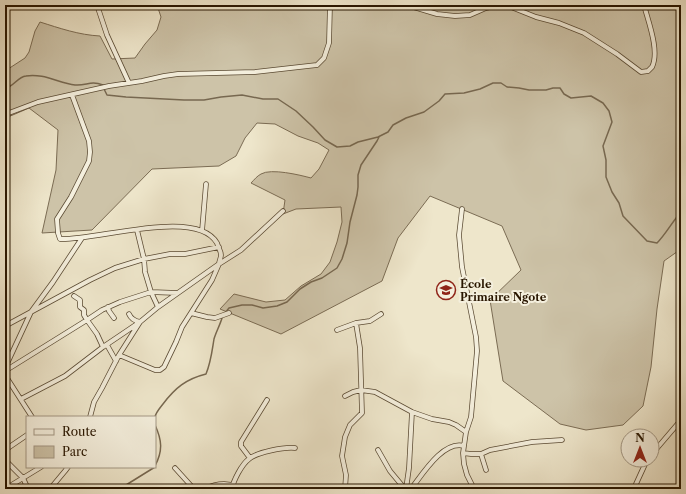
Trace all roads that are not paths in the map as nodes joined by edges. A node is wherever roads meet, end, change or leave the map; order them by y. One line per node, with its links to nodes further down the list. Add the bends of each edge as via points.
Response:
1 (97, 5): 5 (street, via 107,35)
2 (330, 5): 5 (street, via 329,43 324,58 317,65 255,72 178,74)
3 (407, 5): 4 (street, via 437,14 455,16 470,15 498,5 511,7 584,33 641,72 648,72 655,50)
4 (644, 5)
5 (129, 83): 6 (street)
6 (72, 95): 7 (street, via 38,102); 13 (street, via 89,141 89,161 72,197 57,219 57,225 60,239)
7 (5, 116)
8 (206, 184): 12 (street)
9 (462, 209): 46 (street, via 459,235 462,267 477,351 471,416)
10 (283, 212): 16 (street, via 241,250)
11 (137, 230): 12 (street, via 172,226); 13 (street); 15 (street)
12 (202, 231): 14 (street)
13 (82, 238): 22 (street)
14 (219, 247): 15 (street); 16 (street)
15 (144, 259): 17 (street); 22 (street, via 115,268)
16 (219, 264): 18 (street); 23 (street)
17 (151, 292): 18 (street); 20 (street); 21 (street)
18 (177, 293): 21 (street)
19 (74, 296): 28 (street, via 80,300 80,307 85,311)
20 (108, 307): 27 (street); 28 (street)
21 (158, 307): 29 (street)
22 (31, 312): 31 (street); 36 (street)
23 (191, 313): 24 (street, via 215,318); 34 (street, via 182,326 164,367 160,370 151,369)
24 (229, 313)
25 (129, 314): 29 (street)
26 (382, 314): 30 (street, via 370,321)
27 (114, 318)
28 (87, 320): 33 (street); 36 (street)
29 (140, 322): 33 (street); 34 (street)
30 (356, 323): 32 (street); 38 (street, via 360,348)
31 (5, 326)
32 (337, 330)
33 (105, 346): 35 (street); 40 (street, via 65,376)
34 (119, 355): 35 (street)
35 (116, 361): 44 (street, via 94,402)
36 (5, 370)
37 (5, 375): 40 (street)
38 (361, 390): 39 (street); 42 (street, via 375,392); 72 (street, via 362,413 350,425 345,437 342,456 346,475)
39 (346, 396)
40 (21, 399): 43 (street)
41 (267, 400): 56 (street, via 241,442)
42 (412, 412): 46 (street, via 449,422); 73 (street)
43 (31, 416)
44 (90, 416)
45 (681, 420): 49 (street)
46 (466, 432): 50 (street)
47 (26, 436): 52 (street)
48 (562, 440): 55 (street, via 532,442)
49 (660, 445)
50 (464, 446): 54 (street); 74 (street, via 454,446 438,456)
51 (295, 448): 56 (street, via 266,451)
52 (5, 450)
53 (378, 450): 73 (street, via 390,471)
54 (463, 452): 55 (street); 75 (street, via 467,475)
55 (481, 454): 62 (street)
56 (250, 458): 64 (street)
57 (5, 460): 63 (street)
58 (39, 468): 63 (street)
59 (67, 468): 67 (street)
60 (175, 468): 68 (street)
61 (643, 468): 76 (street)
62 (486, 470)
63 (23, 478): 65 (street); 66 (street)
64 (233, 484): 69 (street, via 216,485); 70 (street); 71 (street)
65 (5, 489)
66 (28, 489)
67 (50, 489)
68 (194, 489)
69 (205, 489)
70 (232, 489)
71 (247, 489)
72 (345, 489)
73 (406, 489)
74 (412, 489)
75 (474, 489)
76 (635, 489)

